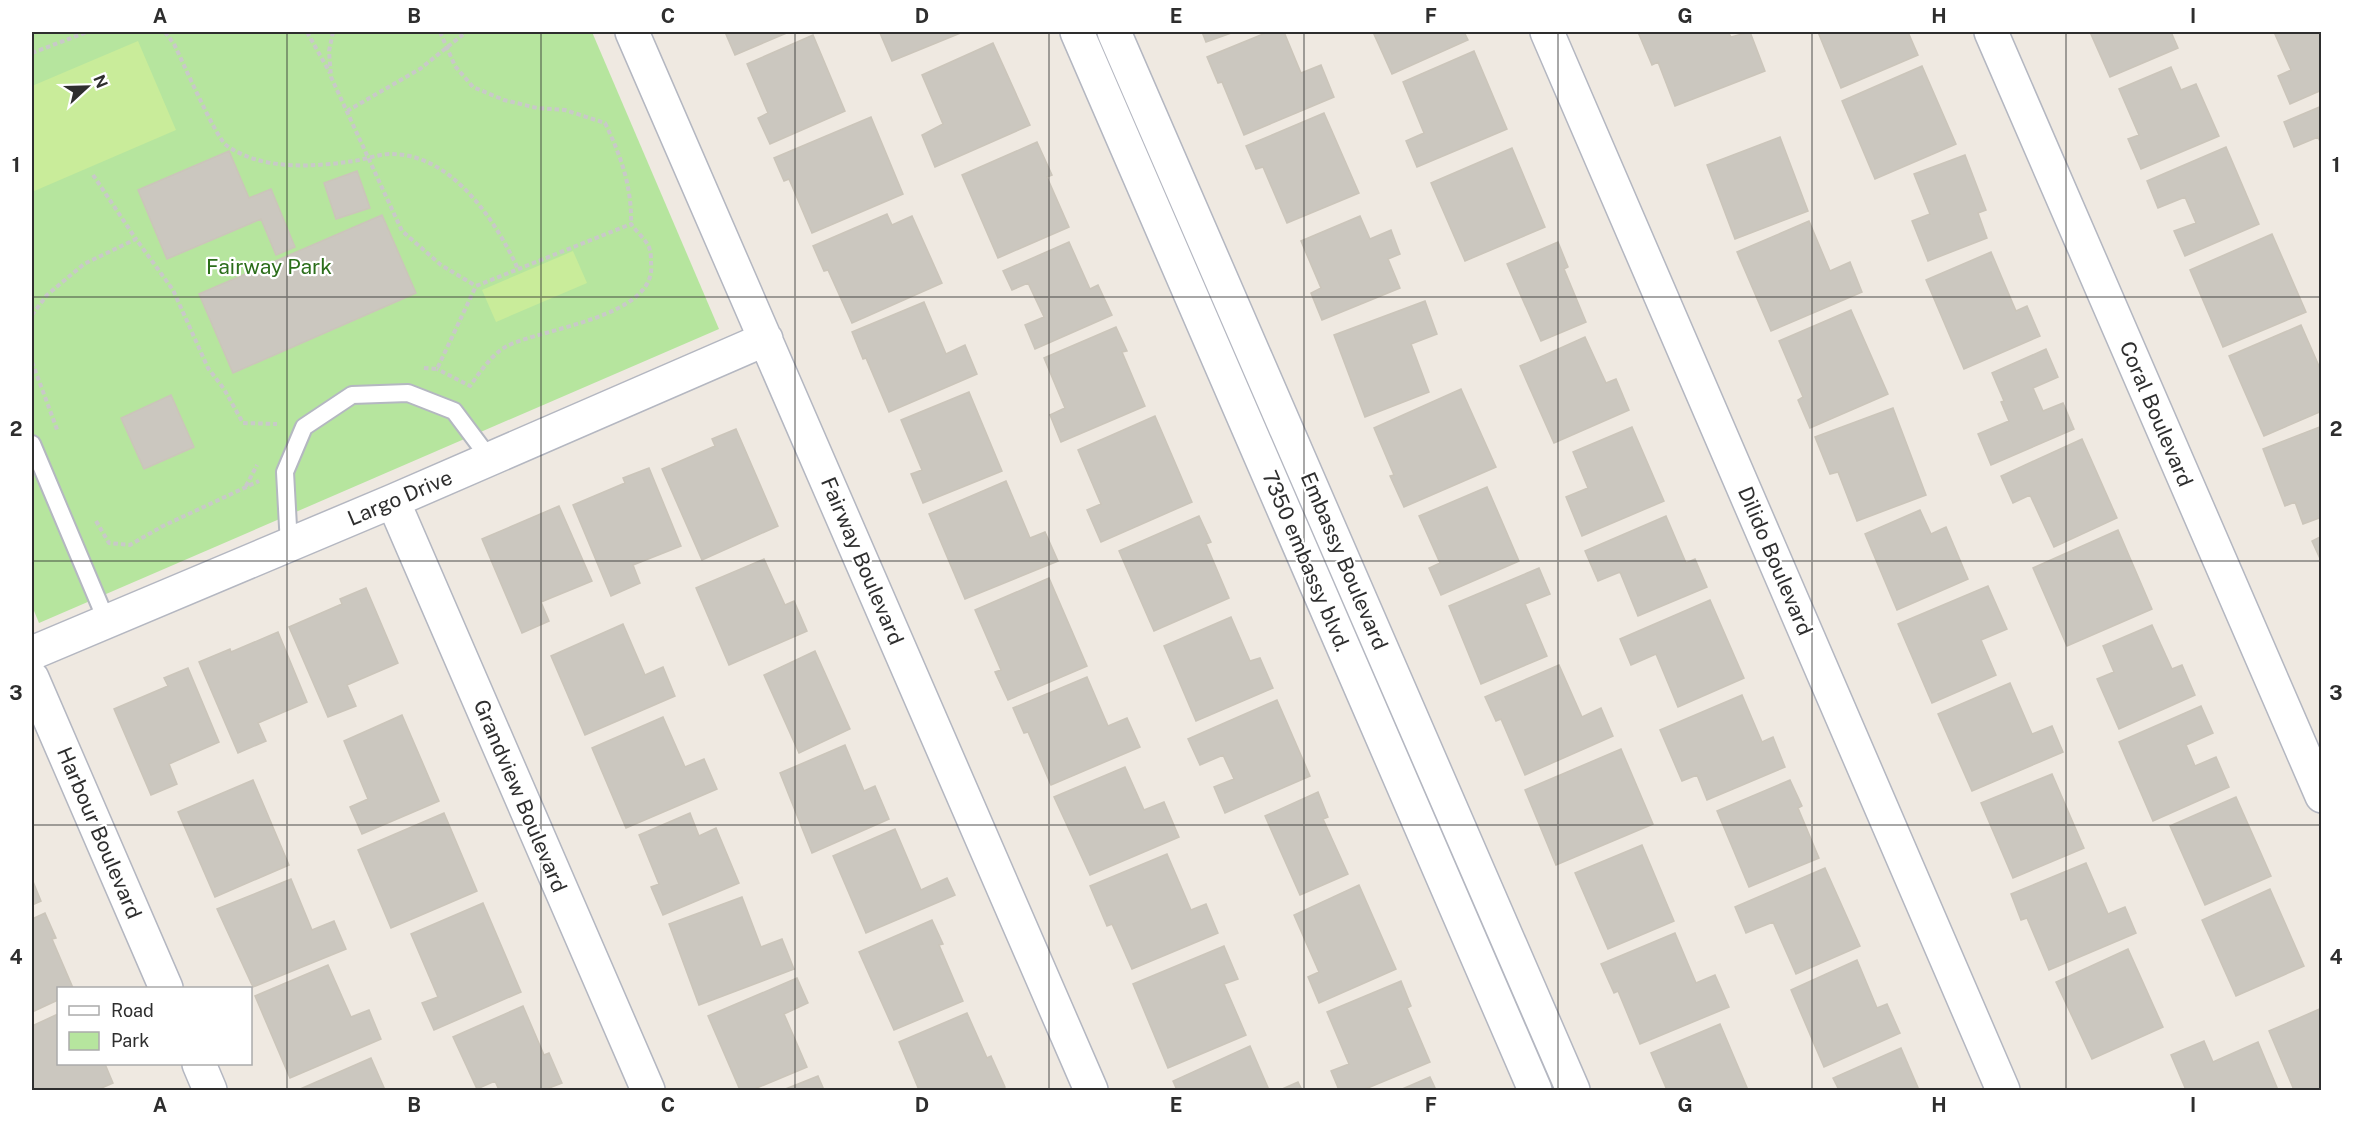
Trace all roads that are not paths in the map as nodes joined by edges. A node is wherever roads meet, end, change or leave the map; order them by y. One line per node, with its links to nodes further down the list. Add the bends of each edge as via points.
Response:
1 (632, 32): 6 (street, Fairway Boulevard)
2 (1077, 32): 20 (street, 7350 embassy blvd.)
3 (1114, 32): 21 (street, Embassy Boulevard)
4 (1547, 32): 22 (street, Dilido Boulevard)
5 (1991, 32): 14 (street, Coral Boulevard)
6 (766, 339): 8 (street, Largo Drive); 19 (street, Fairway Boulevard)
7 (32, 444): 11 (lane)
8 (490, 459): 9 (street, Largo Drive); 10 (lane, via 454,411 408,393 352,395 304,426 285,472)
9 (393, 501): 10 (street, Largo Drive); 18 (street, Grandview Boulevard)
10 (289, 545): 11 (street, Largo Drive)
11 (107, 622): 12 (street, Largo Drive)
12 (32, 653)
13 (32, 678): 15 (street, Harbour Boulevard)
14 (2322, 796)
15 (166, 987)
16 (199, 1065): 17 (street)
17 (210, 1090)
18 (648, 1090)
19 (1091, 1090)
20 (1535, 1090)
21 (1573, 1090)
22 (2003, 1090)

